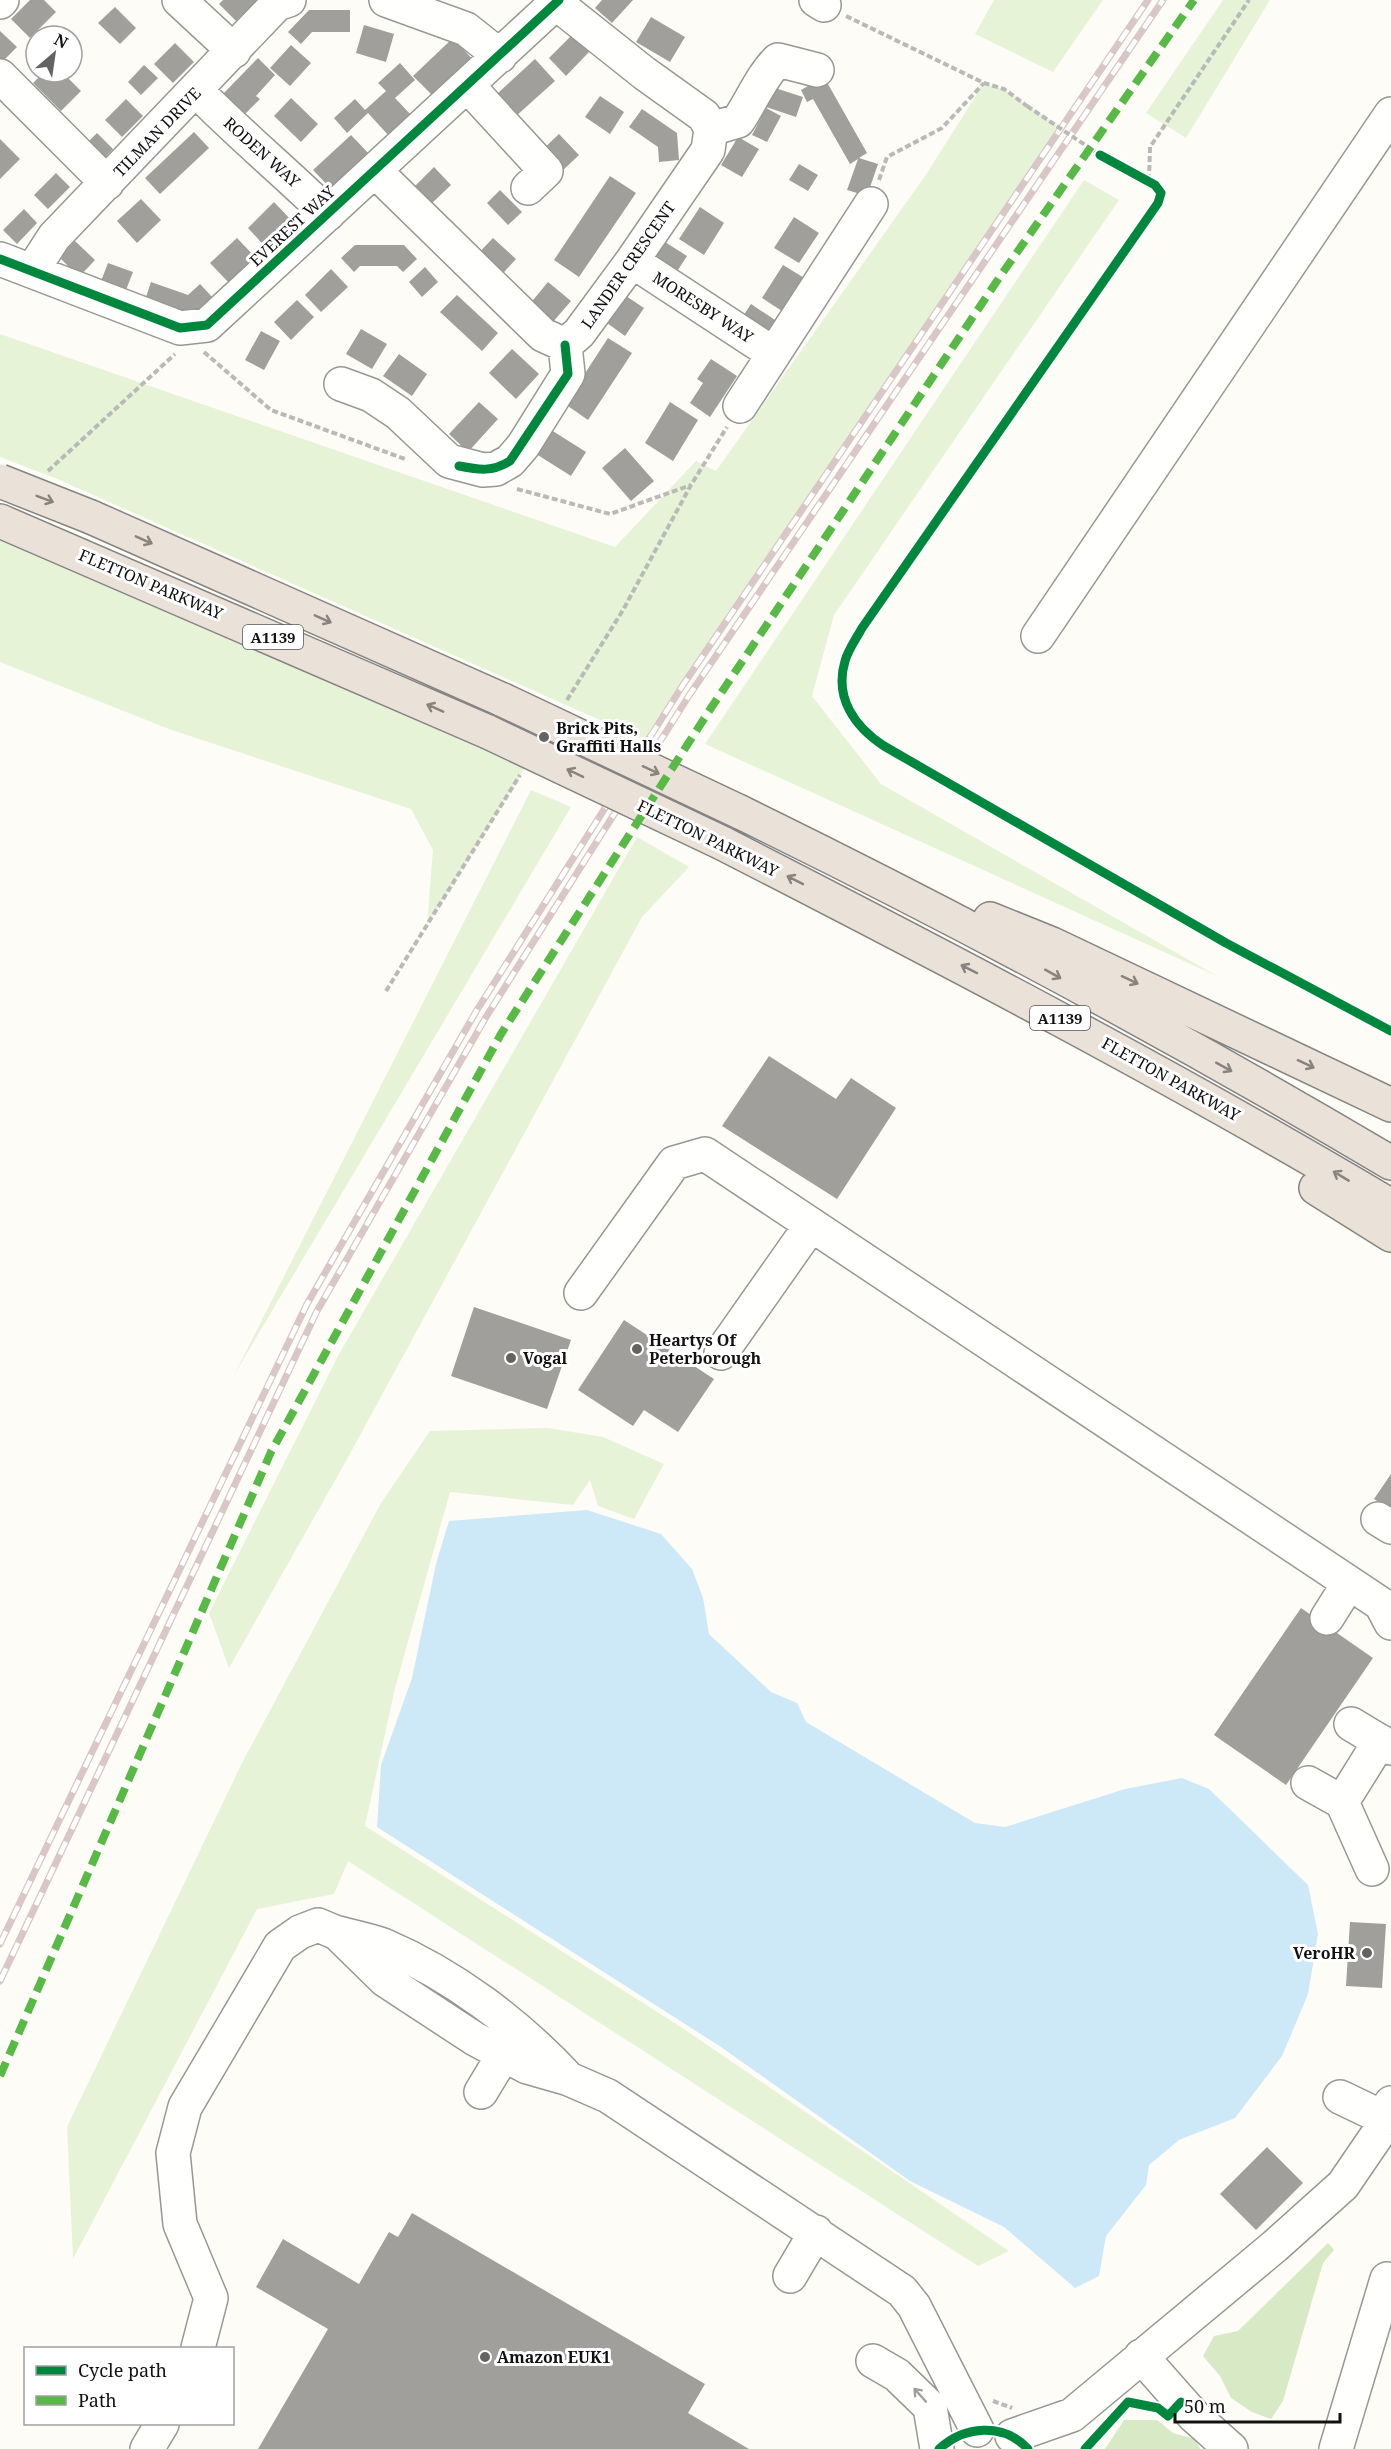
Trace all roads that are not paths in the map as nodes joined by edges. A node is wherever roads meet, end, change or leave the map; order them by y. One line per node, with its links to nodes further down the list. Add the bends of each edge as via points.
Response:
1 (179, 0): 5 (street)
2 (386, 0): 6 (street, via 466,28)
3 (558, 1): 6 (street, EVEREST WAY); 12 (street, via 704,116)
4 (282, 2): 5 (street, TILMAN DRIVE)
5 (234, 51): 10 (street, TILMAN DRIVE)
6 (500, 56): 9 (street, EVEREST WAY)
7 (817, 70): 12 (street, via 778,60 768,69 738,121)
8 (0, 76): 14 (street)
9 (468, 86): 13 (street, EVEREST WAY); 15 (street, via 546,171)
10 (197, 91): 14 (street, TILMAN DRIVE); 17 (street, RODEN WAY)
11 (1391, 114): 27 (street)
12 (711, 129): 19 (street, LANDER CRESCENT, via 708,150)
13 (375, 171): 17 (street, EVEREST WAY); 21 (street, via 543,335)
14 (107, 183): 20 (street, TILMAN DRIVE, via 54,237)
15 (528, 188)
16 (871, 204): 22 (street)
17 (328, 214): 20 (street, EVEREST WAY, via 207,325 180,328)
18 (0, 259): 20 (street)
19 (632, 261): 21 (street, LANDER CRESCENT, via 579,333); 22 (street, MORESBY WAY)
20 (32, 272)
21 (565, 345): 23 (street, via 568,374 510,461 496,469 459,466 449,461 392,409 371,395)
22 (774, 354): 24 (street)
23 (341, 384)
24 (740, 406)
25 (0, 481): 28 (highway, A1139, one-way to 28, bridge, via 503,700)
26 (0, 521): 29 (highway, FLETTON PARKWAY / A1139, one-way to 26, bridge, via 722,843 488,732)
27 (1038, 636)
28 (805, 843): 30 (highway, A1139, one-way to 30, via 1053,944); 31 (highway, A1139, one-way to 31, via 1015,953)
29 (1002, 986): 32 (highway, FLETTON PARKWAY / A1139, one-way to 29, via 1270,1134); 34 (highway, A1139, via 1207,1121)
30 (1391, 1105)
31 (1391, 1163)
32 (1391, 1206)
33 (811, 1225): 35 (street, via 705,1154 674,1163); 36 (street); 37 (street)
34 (1391, 1235)
35 (581, 1293)
36 (721, 1353)
37 (1349, 1583): 38 (street, via 1381,1604); 39 (street)
38 (1390, 1617)
39 (1327, 1618)
40 (1351, 1724): 41 (street)
41 (1386, 1745): 43 (street)
42 (1308, 1783): 43 (street)
43 (1342, 1802): 44 (street)
44 (1372, 1869)
45 (337, 1932): 46 (street, via 385,1980); 47 (street, via 382,1945 433,1971 503,2015); 54 (street, via 318,1925 280,1946 185,2107 173,2153 180,2224 211,2298)
46 (504, 2054): 47 (street, via 527,2067); 48 (street)
47 (569, 2079): 51 (street, via 608,2096)
48 (481, 2092)
49 (1340, 2097): 50 (street)
50 (1388, 2111): 55 (street, via 1343,2185)
51 (816, 2232): 52 (street); 59 (street, via 902,2291 914,2306)
52 (790, 2276)
53 (1387, 2279): 65 (street)
54 (199, 2347)
55 (1142, 2356): 57 (street); 64 (street, via 1194,2416)
56 (873, 2361): 62 (street, one-way to 56, via 930,2407 897,2376)
57 (1072, 2415): 60 (street); 63 (street)
58 (161, 2425): 61 (street)
59 (977, 2430): 60 (street); 62 (street, via 956,2436)
60 (1020, 2431)
61 (147, 2449)
62 (938, 2449)
63 (1053, 2449)
64 (1231, 2449)
65 (1336, 2449)

